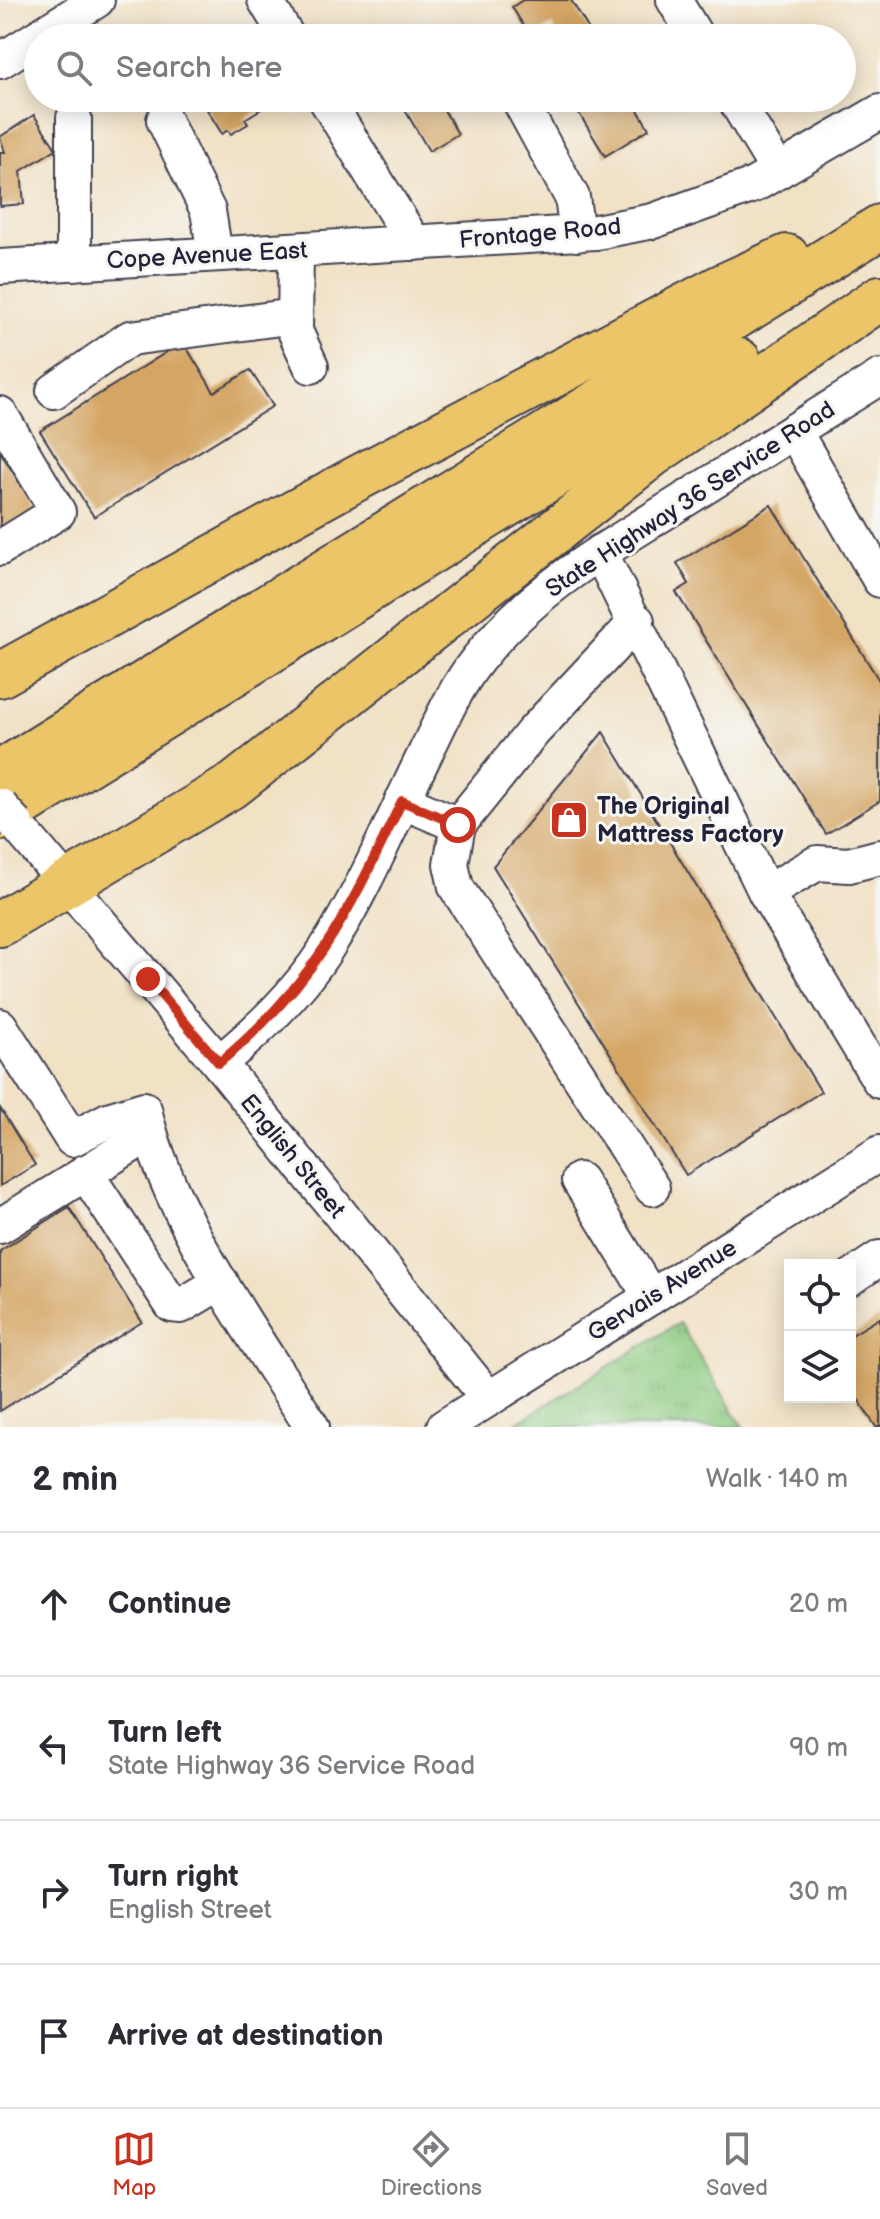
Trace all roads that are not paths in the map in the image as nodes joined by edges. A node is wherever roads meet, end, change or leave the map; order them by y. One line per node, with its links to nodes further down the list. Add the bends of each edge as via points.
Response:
1 (97, 0): 4 (street)
2 (265, 0): 5 (street)
3 (674, 0): 6 (street)
4 (59, 24)
5 (280, 24)
6 (689, 24)
7 (24, 46): 8 (street)
8 (0, 61)
9 (334, 112): 19 (street)
10 (526, 112): 18 (street, via 572,197)
11 (742, 112): 15 (street)
12 (880, 112): 15 (street, Frontage Road)
13 (74, 118): 22 (street)
14 (164, 120): 21 (street, via 208,211)
15 (778, 171): 18 (street, Frontage Road, via 709,203 653,221)
16 (880, 214): 36 (highway, via 721,287 352,481)
17 (880, 227): 37 (highway)
18 (577, 234): 19 (street, Frontage Road)
19 (414, 243): 20 (street, Cope Avenue East)
20 (296, 250): 21 (street, Cope Avenue East); 26 (street)
21 (215, 254): 22 (street, Cope Avenue East)
22 (74, 263): 23 (street, Cope Avenue East)
23 (0, 267)
24 (880, 274): 40 (highway)
25 (880, 298): 43 (highway, via 653,454 281,751)
26 (295, 316): 27 (street, via 295,331); 29 (street, via 130,338)
27 (311, 366)
28 (880, 377): 31 (street, State Highway 36 Service Road)
29 (54, 391)
30 (0, 414): 32 (street, via 58,512)
31 (794, 431): 33 (street, State Highway 36 Service Road); 34 (street)
32 (0, 548)
33 (600, 552): 35 (street); 38 (street, State Highway 36 Service Road, via 547,587 477,660 451,700)
34 (880, 580)
35 (637, 621): 41 (street, via 533,732); 44 (street)
36 (0, 675)
37 (0, 773)
38 (402, 801): 41 (street); 47 (street, State Highway 36 Service Road, via 326,950 264,1026)
39 (0, 806): 43 (street, English Street, bridge)
40 (0, 818)
41 (458, 825): 53 (street, via 451,864 456,887)
42 (880, 857): 44 (street, via 849,865 817,863)
43 (70, 885): 45 (highway); 47 (street, English Street)
44 (766, 893): 48 (street)
45 (0, 924)
46 (0, 1026): 49 (street, via 72,1139 108,1120)
47 (219, 1063): 59 (street, English Street)
48 (880, 1081)
49 (147, 1122): 51 (street); 57 (street, via 153,1149)
50 (880, 1153): 58 (street, Gervais Avenue)
51 (85, 1172): 54 (street); 57 (street, via 172,1305 181,1306)
52 (579, 1180): 58 (street)
53 (652, 1188)
54 (0, 1226)
55 (880, 1258): 56 (street)
56 (856, 1274)
57 (221, 1282): 60 (street)
58 (651, 1297): 59 (street, Gervais Avenue)
59 (489, 1399): 61 (street, Gervais Avenue)
60 (312, 1427)
61 (444, 1427)

